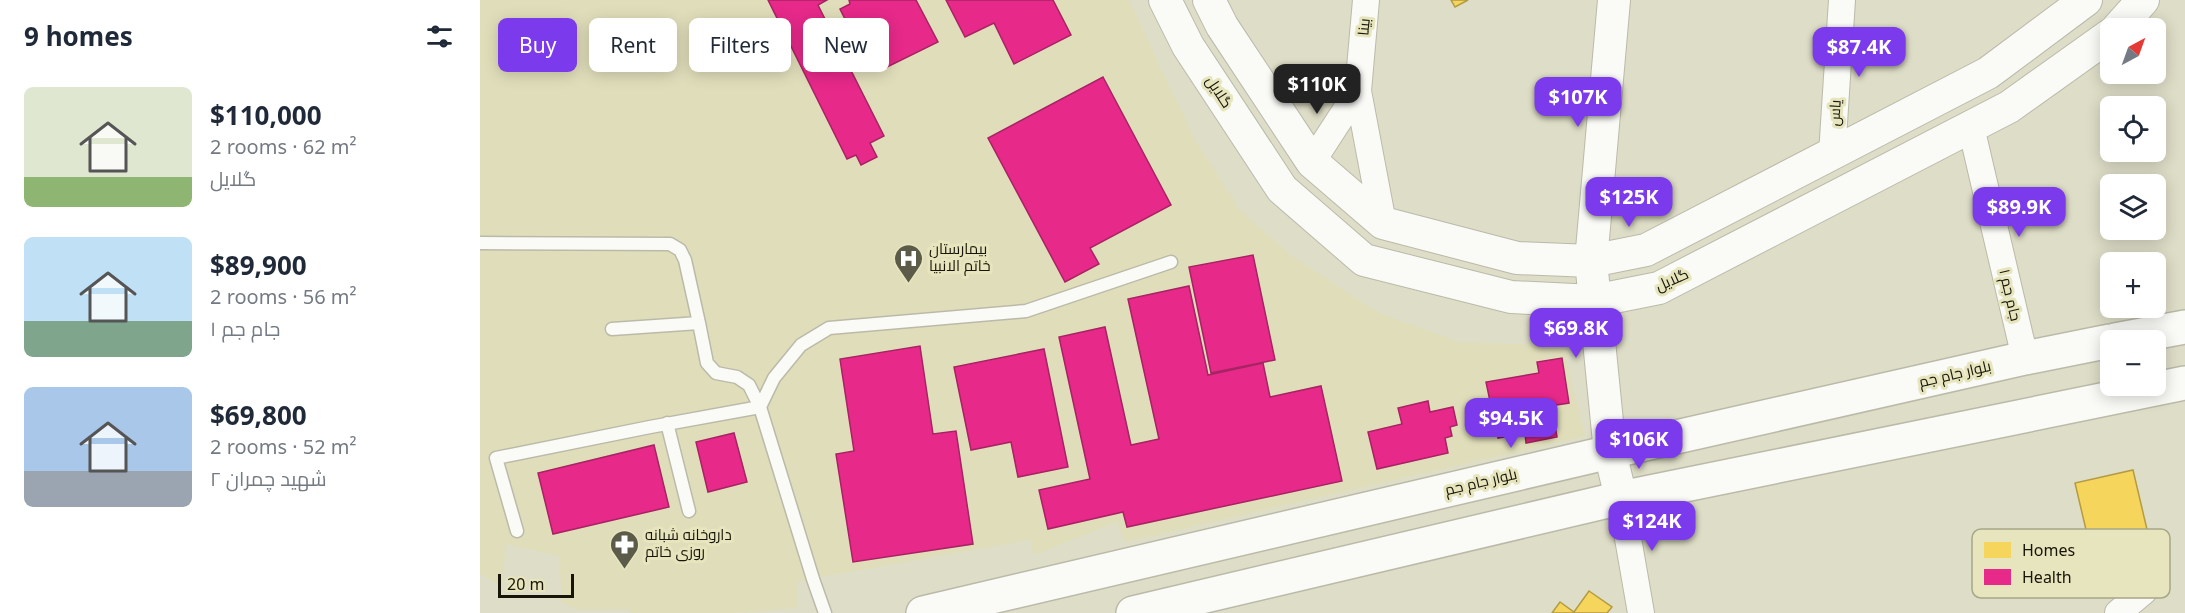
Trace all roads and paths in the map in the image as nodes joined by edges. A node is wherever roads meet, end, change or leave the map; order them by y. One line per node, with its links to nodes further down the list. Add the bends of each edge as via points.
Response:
1 (1165, 0): 18 (street, گلایل, via 1188,46 1282,189 1364,260 1511,297)
2 (1209, 0): 13 (street)
3 (1366, 0): 10 (street, بینا)
4 (1614, 0): 16 (street)
5 (1842, 0): 12 (street, یاس)
6 (2086, 0): 12 (street, via 1988,73)
7 (2143, 0): 8 (street)
8 (2127, 18)
9 (2100, 42): 11 (street, گلایل, via 2009,107)
10 (1358, 91): 13 (street); 14 (street)
11 (1971, 127): 18 (street, گلایل, via 1659,288); 24 (street, جام جم ۱)
12 (1832, 154): 16 (street, via 1646,250)
13 (1312, 162): 14 (street)
14 (1383, 223): 16 (street, via 1517,258)
15 (480, 243): 19 (lane, via 670,244 680,250 685,260)
16 (1591, 261): 18 (street)
17 (1171, 262): 26 (lane, via 1026,311 829,328 801,345 774,378)
18 (1594, 301): 28 (street)
19 (699, 323): 21 (lane); 26 (lane, via 707,363 716,373 737,377 749,385)
20 (2185, 327): 22 (main road)
21 (612, 329)
22 (2166, 331)
23 (2100, 343): 24 (main road, بلوار جام جم)
24 (2025, 358): 28 (main road, بلوار جام جم)
25 (2185, 383): 29 (main road)
26 (760, 407): 27 (lane); 33 (lane)
27 (667, 423): 30 (lane); 31 (lane, via 496,458)
28 (1610, 452): 29 (street); 34 (main road, بلوار جام جم)
29 (1621, 498): 35 (main road); 36 (street)
30 (689, 511)
31 (517, 531)
32 (2136, 598): 37 (street)
33 (825, 613)
34 (923, 613)
35 (1133, 613)
36 (1641, 613)
37 (2118, 613)

